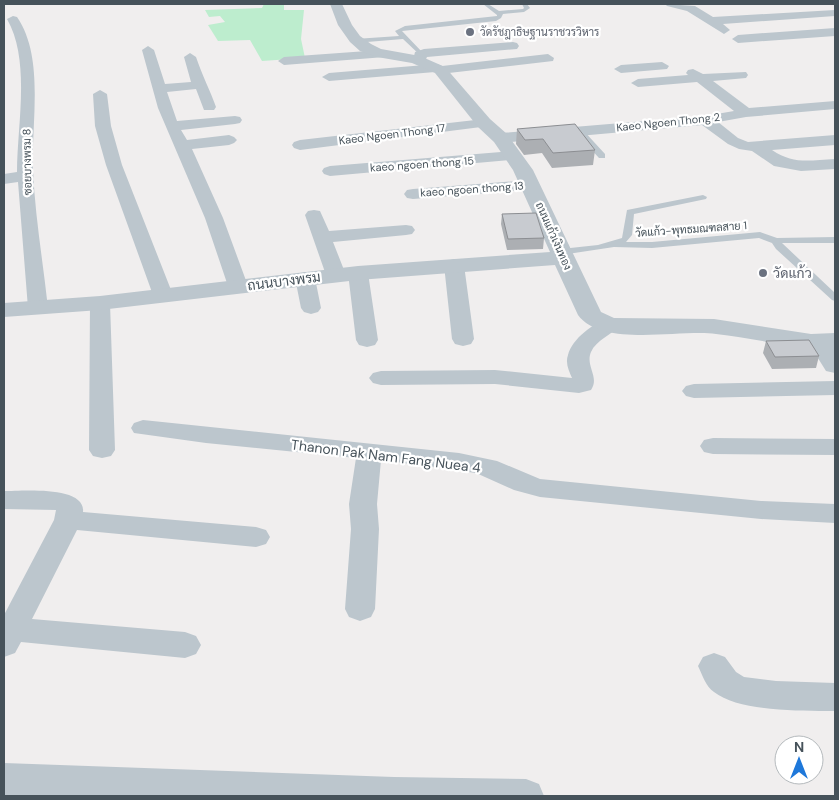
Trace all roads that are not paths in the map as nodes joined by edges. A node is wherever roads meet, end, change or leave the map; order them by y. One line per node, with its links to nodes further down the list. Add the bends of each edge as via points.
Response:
1 (336, 4): 17 (street)
2 (485, 4): 6 (lane)
3 (524, 4): 6 (lane, via 527,8 524,10)
4 (671, 4): 10 (street, via 691,8)
5 (792, 4): 8 (street)
6 (497, 13): 11 (lane, via 499,17 496,19)
7 (835, 14): 8 (street)
8 (813, 15): 10 (street); 12 (street)
9 (14, 19): 58 (street, ซอยบางพรม 8, via 27,58)
10 (711, 22): 16 (street)
11 (436, 25): 13 (lane); 15 (lane, via 400,29 398,31)
12 (835, 27)
13 (440, 32)
14 (835, 32): 16 (street)
15 (404, 37): 17 (lane); 25 (lane)
16 (738, 40): 19 (street)
17 (356, 41): 21 (street)
18 (513, 46): 25 (street)
19 (751, 49)
20 (148, 50): 36 (street)
21 (380, 54): 24 (street); 25 (street)
22 (190, 57): 35 (street)
23 (548, 58): 25 (street)
24 (284, 61)
25 (429, 63): 29 (street); 45 (street, ถนนแก้วเงินทอง)
26 (700, 64): 32 (street, via 682,65)
27 (673, 65): 28 (street)
28 (621, 69)
29 (398, 71): 31 (street); 33 (street)
30 (741, 75): 32 (street)
31 (329, 77)
32 (699, 78): 34 (street); 42 (street)
33 (408, 83)
34 (638, 83)
35 (199, 85): 36 (street); 41 (street)
36 (159, 89): 46 (street)
37 (100, 94): 74 (street, via 103,126 114,165)
38 (803, 96): 40 (street)
39 (835, 105): 40 (street, Kaeo Ngoen Thong 2)
40 (819, 106): 42 (street, Kaeo Ngoen Thong 2)
41 (209, 107)
42 (746, 113): 44 (street, Kaeo Ngoen Thong 2)
43 (235, 120): 46 (street)
44 (705, 120): 47 (street, Kaeo Ngoen Thong 2); 53 (street, via 738,144)
45 (484, 122): 48 (street, ถนนแก้วเงินทอง); 51 (street, Kaeo Ngoen Thong 17)
46 (172, 126): 52 (street)
47 (579, 131): 48 (street, Kaeo Ngoen Thong 2); 55 (lane)
48 (500, 138): 54 (street, ถนนแก้วเงินทอง)
49 (229, 140): 52 (street)
50 (835, 140): 53 (street)
51 (300, 144)
52 (182, 145): 73 (street, via 214,218)
53 (756, 147): 56 (street, via 780,163 792,166)
54 (514, 156): 57 (street, kaeo ngoen thong 15); 60 (street, ถนนแก้วเงินทอง)
55 (602, 156)
56 (835, 164)
57 (330, 171)
58 (26, 176): 59 (street); 77 (street, ซอยบางพรม 8)
59 (4, 180)
60 (531, 185): 61 (street, kaeo ngoen thong 13); 69 (street, ถนนแก้วเงินทอง)
61 (413, 194)
62 (703, 197): 68 (lane, via 630,212 628,235)
63 (314, 215): 65 (street)
64 (406, 230): 65 (street)
65 (321, 237): 71 (street)
66 (835, 240): 67 (lane, วัดแก้ว-พุทธมณฑลสาย 1)
67 (776, 241): 68 (lane, วัดแก้ว-พุทธมณฑลสาย 1, via 760,235 652,246); 75 (lane)
68 (615, 245): 69 (lane, วัดแก้ว-พุทธมณฑลสาย 1)
69 (562, 255): 70 (street, ถนนบางพรม); 80 (street, ถนนแก้วเงินทอง, via 587,310)
70 (454, 265): 71 (street, ถนนบางพรม); 81 (street)
71 (347, 274): 72 (street, ถนนบางพรม); 82 (street)
72 (305, 278): 73 (street, ถนนบางพรม); 78 (street)
73 (238, 286): 74 (street, ถนนบางพรม)
74 (163, 295): 76 (street, ถนนบางพรม)
75 (835, 298)
76 (100, 303): 77 (street, ถนนบางพรม); 91 (street)
77 (38, 308): 79 (street, ถนนบางพรม)
78 (311, 308)
79 (4, 310)
80 (609, 325): 83 (street, ถนนแก้วเงินทอง, via 714,326); 85 (street, via 579,349 577,358 584,380 579,386 495,377)
81 (463, 339)
82 (367, 340)
83 (823, 342): 84 (street)
84 (835, 365)
85 (381, 378)
86 (835, 388): 87 (street)
87 (694, 390)
88 (143, 428): 92 (street, Thanon Pak Nam Fang Nuea 4)
89 (713, 446): 90 (street)
90 (835, 448)
91 (102, 450)
92 (370, 451): 94 (street, Thanon Pak Nam Fang Nuea 4, via 482,466 524,485 540,488 761,510); 97 (street, via 363,504 365,529)
93 (4, 500): 95 (street, via 61,501 70,506)
94 (835, 514)
95 (68, 520): 96 (street); 98 (street)
96 (256, 536)
97 (360, 609)
98 (7, 636): 99 (street)
99 (185, 645)
100 (714, 666): 101 (street, via 724,683 736,690)
101 (835, 697)
102 (4, 779): 103 (street)
103 (526, 796)

